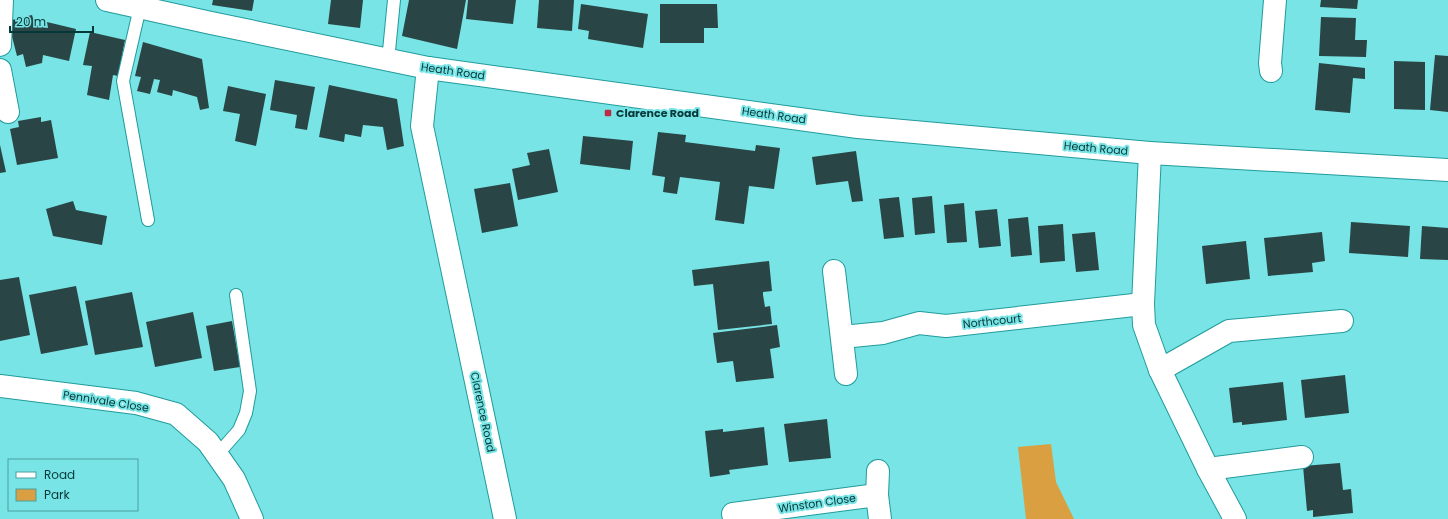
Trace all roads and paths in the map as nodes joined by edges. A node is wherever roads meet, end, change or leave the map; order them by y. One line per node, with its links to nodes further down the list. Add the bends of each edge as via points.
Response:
1 (2, 0): 6 (street)
2 (107, 0): 5 (street, Heath Road)
3 (394, 0): 7 (lane)
4 (1275, 0): 10 (street)
5 (140, 7): 7 (street, Heath Road); 14 (lane, via 122,81)
6 (0, 45)
7 (388, 61): 8 (street, Heath Road)
8 (428, 68): 12 (street, Heath Road, via 858,127); 30 (street, Clarence Road, via 422,126)
9 (0, 70): 11 (street)
10 (1271, 71)
11 (8, 112)
12 (1150, 153): 13 (street, Heath Road); 17 (street)
13 (1448, 170)
14 (148, 220)
15 (834, 270): 19 (street)
16 (236, 295): 23 (lane, via 250,390 246,413 239,430)
17 (1143, 304): 19 (street, Northcourt, via 946,326 918,323 883,333); 20 (street, via 1144,325)
18 (1342, 322): 20 (street, via 1229,331)
19 (842, 337): 21 (street)
20 (1160, 370): 25 (street)
21 (846, 374)
22 (0, 386): 23 (street, Pennivale Close, via 136,403 176,414 208,442)
23 (217, 455): 29 (street, Pennivale Close, via 234,479)
24 (1302, 457): 25 (street)
25 (1208, 469): 32 (street)
26 (878, 470): 27 (street)
27 (877, 495): 28 (street, Winston Close); 31 (street)
28 (733, 514)
29 (252, 519)
30 (505, 519)
31 (880, 519)
32 (1235, 519)

